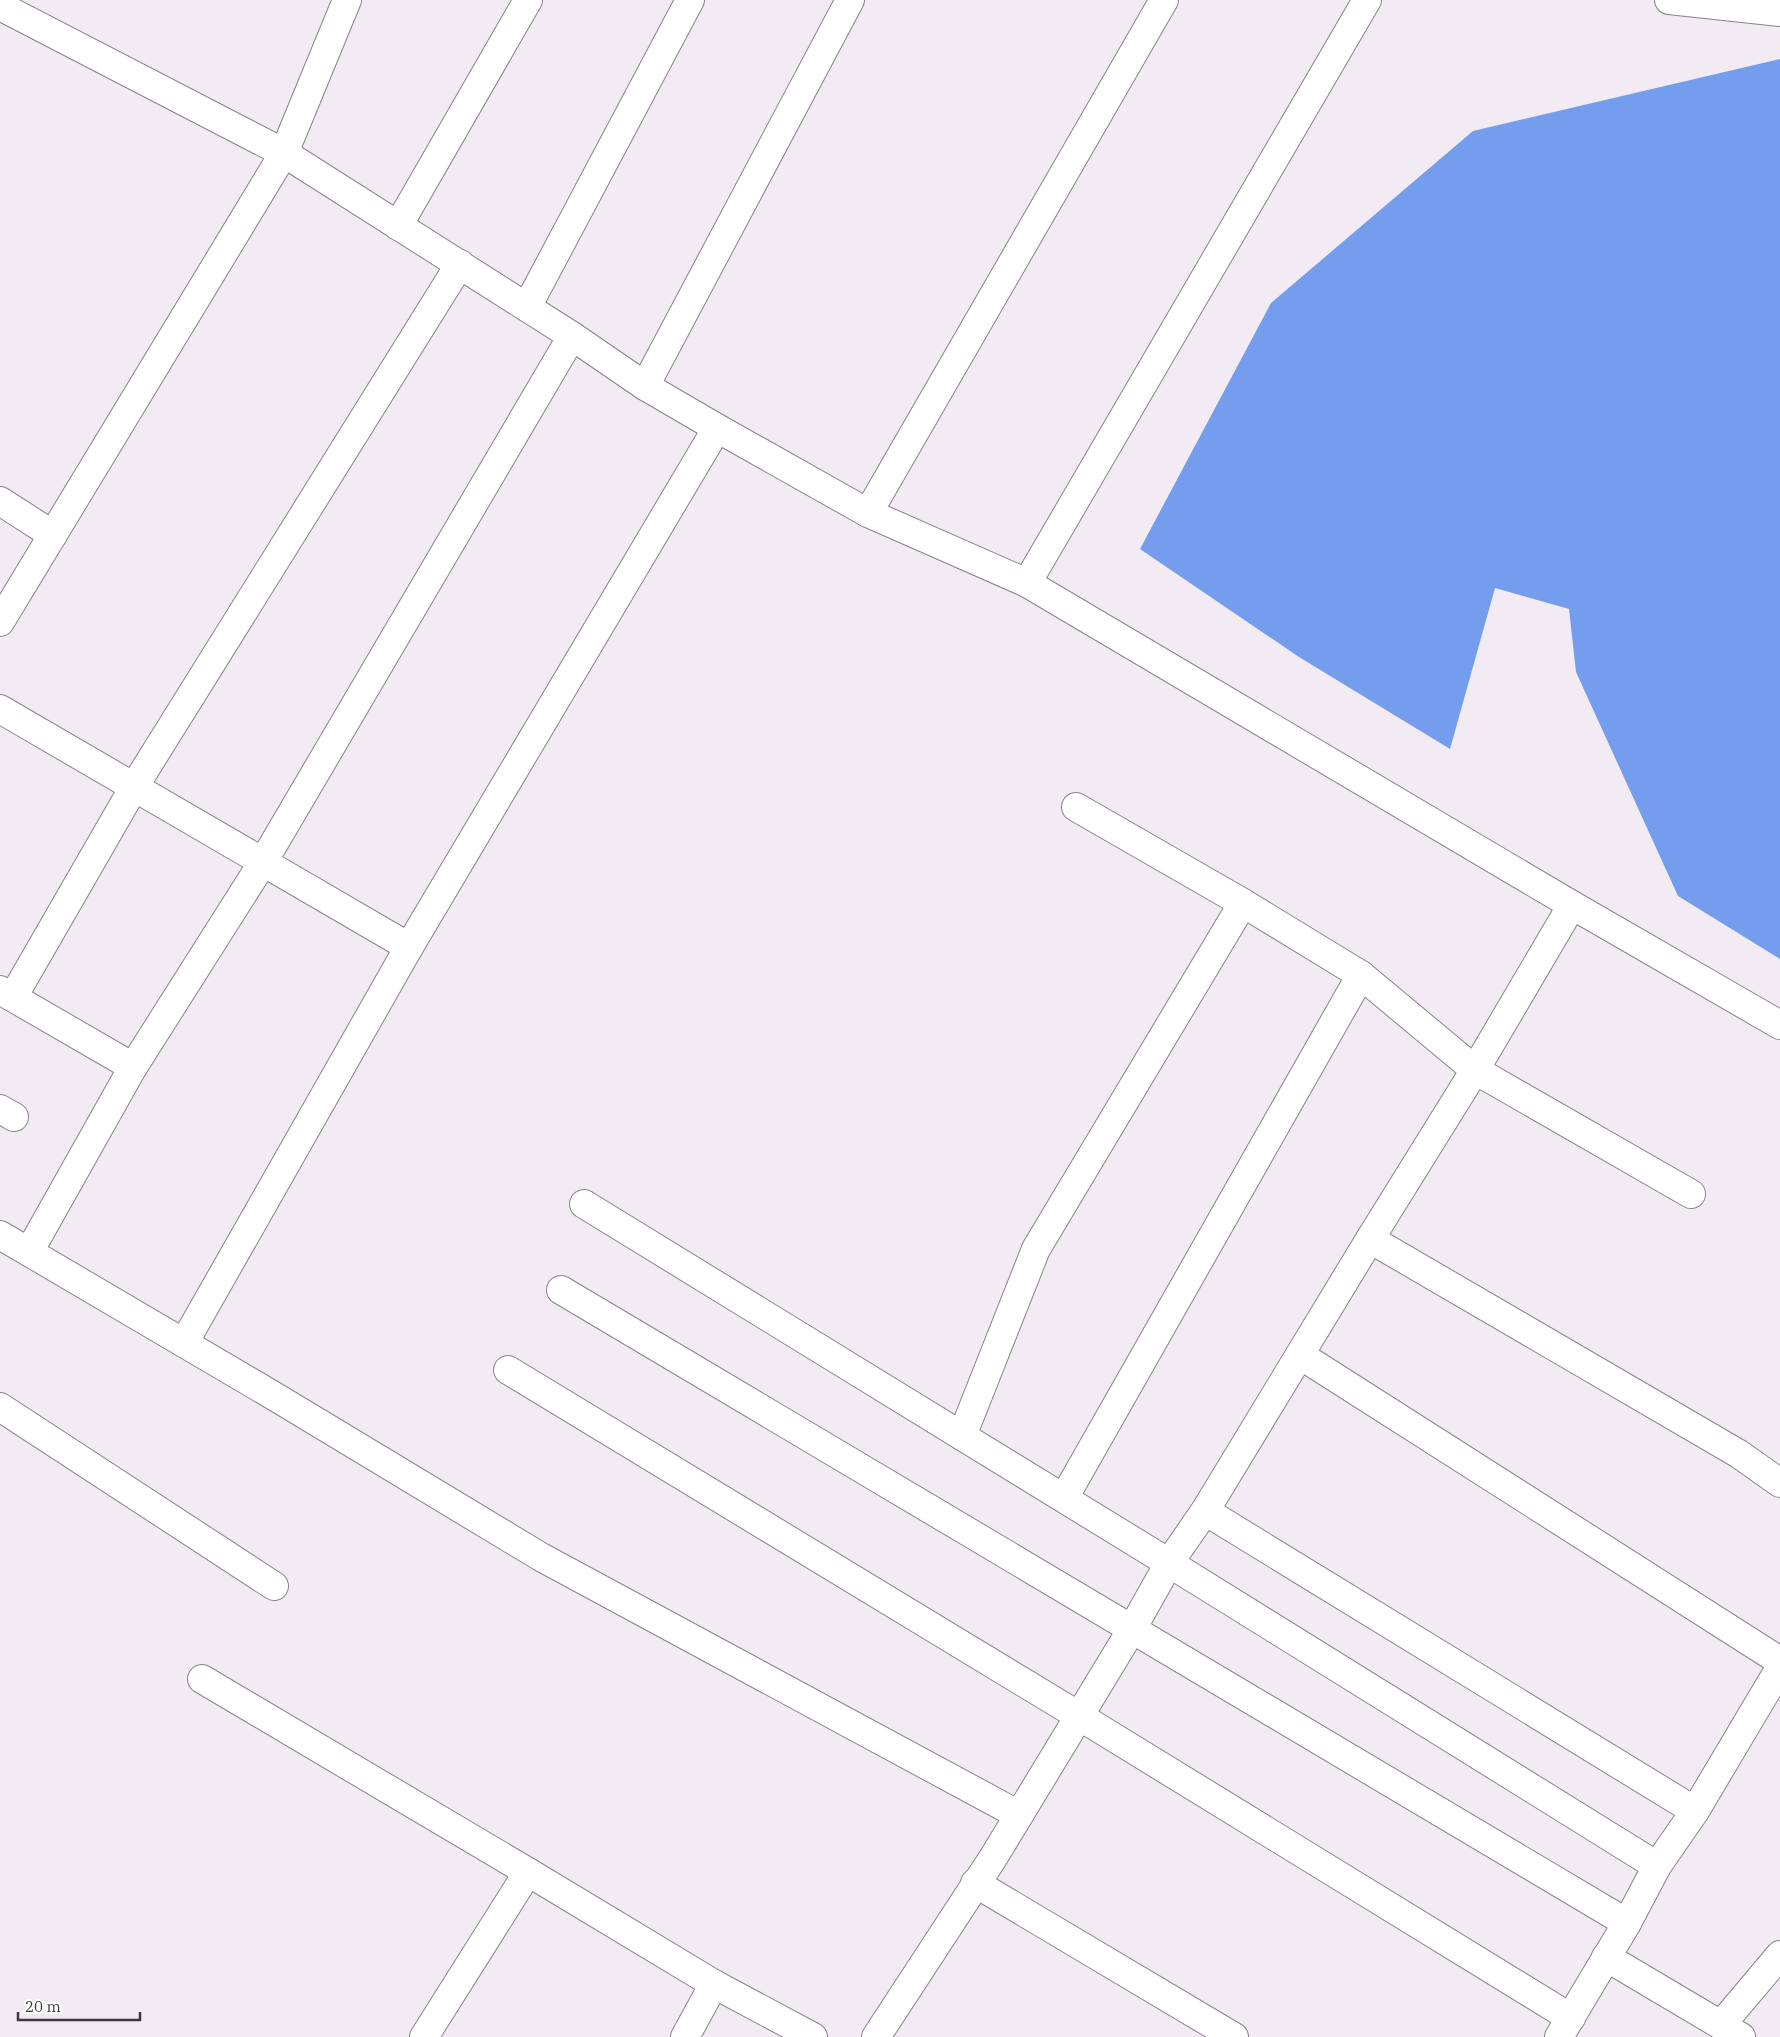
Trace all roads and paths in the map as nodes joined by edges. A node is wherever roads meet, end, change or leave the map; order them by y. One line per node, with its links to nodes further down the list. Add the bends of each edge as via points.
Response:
1 (347, 0): 10 (street)
2 (528, 0): 11 (street)
3 (690, 0): 13 (street)
4 (850, 0): 15 (street)
5 (1164, 0): 18 (street)
6 (1367, 0): 20 (street)
7 (1669, 0): 9 (street)
8 (0, 6): 10 (street)
9 (1780, 12)
10 (284, 153): 11 (street); 19 (street)
11 (398, 226): 12 (street)
12 (460, 264): 13 (street); 23 (street)
13 (527, 307): 14 (street)
14 (572, 336): 15 (street); 25 (street)
15 (645, 386): 16 (street)
16 (717, 428): 18 (street); 28 (street)
17 (0, 501): 19 (street)
18 (868, 513): 20 (street)
19 (53, 535): 21 (street)
20 (1027, 582): 27 (street)
21 (0, 622)
22 (0, 709): 23 (street)
23 (134, 787): 25 (street); 30 (street)
24 (1076, 807): 26 (street)
25 (263, 862): 28 (street); 32 (street)
26 (1244, 903): 29 (street); 44 (street, via 1036,1249)
27 (1572, 905): 31 (street); 33 (street)
28 (408, 947): 40 (street)
29 (1361, 975): 33 (street); 46 (street)
30 (6, 994): 32 (street)
31 (1780, 1025)
32 (134, 1067): 38 (street)
33 (1475, 1070): 34 (street); 37 (street)
34 (1691, 1194)
35 (584, 1204): 44 (street)
36 (0, 1234): 38 (street)
37 (1370, 1239): 41 (street); 45 (street, via 1739,1454)
38 (29, 1252): 40 (street)
39 (561, 1290): 50 (street)
40 (184, 1342): 56 (street, via 541,1558)
41 (1300, 1355): 47 (street); 51 (street)
42 (508, 1370): 54 (street)
43 (0, 1407): 49 (street)
44 (962, 1436): 46 (street)
45 (1780, 1483)
46 (1064, 1498): 48 (street)
47 (1206, 1511): 48 (street); 55 (street)
48 (1170, 1563): 50 (street); 57 (street)
49 (274, 1586)
50 (1132, 1629): 54 (street); 60 (street)
51 (1780, 1661)
52 (1780, 1668): 55 (street)
53 (202, 1680): 58 (street)
54 (1079, 1716): 56 (street); 64 (street)
55 (1695, 1811): 57 (street)
56 (1019, 1815): 59 (street)
57 (1657, 1866): 60 (street)
58 (528, 1872): 63 (street); 66 (street)
59 (975, 1883): 69 (street); 70 (street)
60 (1627, 1923): 62 (street)
61 (1780, 1955): 65 (street)
62 (1606, 1957): 64 (street); 65 (street)
63 (714, 1984): 67 (street); 68 (street)
64 (1565, 2027)
65 (1731, 2031)
66 (424, 2037)
67 (685, 2037)
68 (813, 2037)
69 (876, 2037)
70 (1234, 2037)

